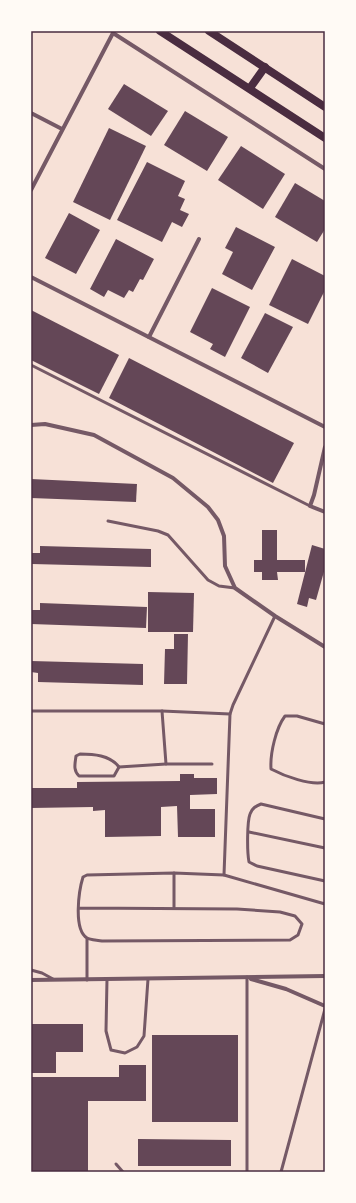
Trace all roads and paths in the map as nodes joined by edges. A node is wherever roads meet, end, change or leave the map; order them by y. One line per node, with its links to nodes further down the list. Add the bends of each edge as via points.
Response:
1 (160, 31): 5 (main road)
2 (209, 31): 4 (main road)
3 (114, 32): 8 (street); 10 (street)
4 (265, 67): 5 (main road); 6 (main road)
5 (250, 88): 9 (main road)
6 (325, 107)
7 (31, 113): 8 (street)
8 (62, 129): 11 (street)
9 (325, 138)
10 (325, 169)
11 (31, 190)
12 (199, 239): 14 (street)
13 (31, 277): 14 (street)
14 (149, 337): 17 (street)
15 (31, 365): 19 (lane)
16 (31, 425): 22 (street, via 45,424 94,435 173,478 208,507 218,520 224,536 225,566)
17 (325, 427)
18 (325, 447): 19 (street)
19 (310, 506): 20 (street)
20 (325, 512)
21 (108, 521): 22 (lane, via 168,535 208,580 219,586)
22 (235, 588): 23 (street)
23 (275, 616): 24 (street); 27 (lane)
24 (325, 646)
25 (31, 711): 26 (lane)
26 (162, 711): 27 (lane); 29 (lane)
27 (230, 714): 37 (lane)
28 (325, 724): 32 (lane, via 297,716 285,716 280,722 271,758 271,769 280,774 318,784)
29 (166, 764): 30 (lane); 31 (lane)
30 (212, 764)
31 (119, 767): 31 (lane, via 114,776 79,776 74,765 76,756 93,754 116,762)
32 (325, 782)
33 (325, 818): 34 (lane, via 261,804 254,806 250,814)
34 (249, 832): 35 (lane); 38 (lane, via 249,862)
35 (325, 848)
36 (174, 873): 37 (lane); 40 (lane); 41 (lane, via 87,875 83,877 80,888)
37 (224, 875): 39 (lane)
38 (325, 881)
39 (325, 904)
40 (174, 907): 41 (lane); 42 (lane, via 280,912 295,916 302,924 298,935 290,940 102,941)
41 (79, 908): 42 (lane, via 81,931)
42 (87, 938): 50 (lane)
43 (31, 970): 49 (lane)
44 (325, 976): 45 (street)
45 (247, 977): 47 (street); 51 (street, via 286,989); 54 (lane)
46 (106, 979): 47 (street); 47 (lane, via 106,1031 111,1050 125,1053 137,1048 144,1036); 50 (street)
47 (148, 979)
48 (31, 980): 49 (street)
49 (54, 980): 50 (street)
50 (87, 980)
51 (325, 1007): 55 (lane)
52 (116, 1164): 53 (lane)
53 (123, 1172)
54 (247, 1172)
55 (281, 1172)

